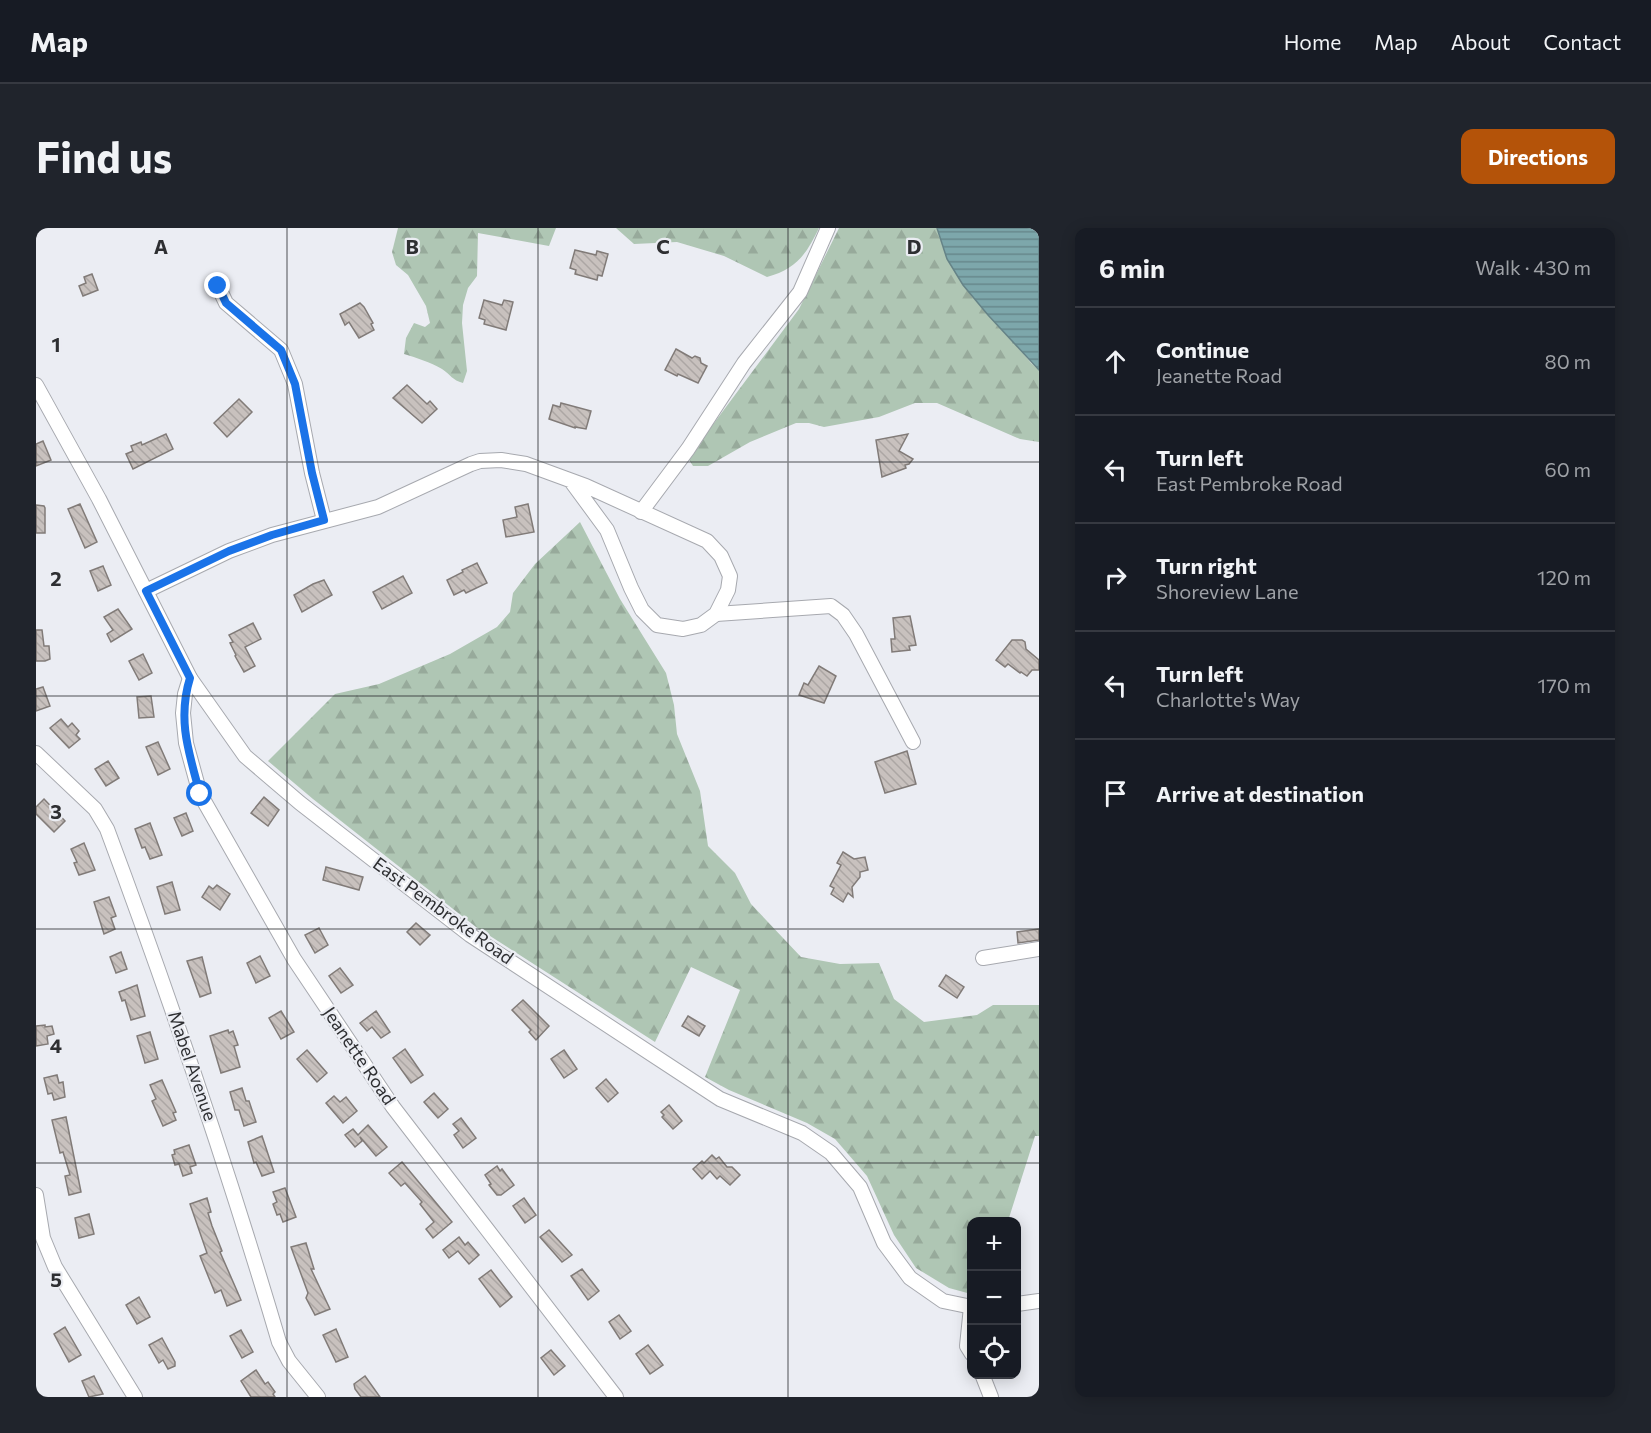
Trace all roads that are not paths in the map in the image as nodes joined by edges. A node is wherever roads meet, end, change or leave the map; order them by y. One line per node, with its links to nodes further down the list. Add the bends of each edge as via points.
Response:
1 (828, 228): 6 (street, via 800,292 744,363)
2 (218, 286): 7 (street, via 226,303 281,350 295,384)
3 (36, 385): 4 (street, East Pembroke Road)
4 (42, 412): 8 (street, East Pembroke Road, via 99,499)
5 (572, 481): 6 (street); 7 (street, via 526,464 480,461 378,507); 9 (street, via 607,530 642,610 657,625 701,625)
6 (641, 512): 9 (street, via 707,541 721,556 730,576)
7 (324, 520): 8 (street, via 229,551)
8 (146, 591): 10 (street, East Pembroke Road)
9 (716, 614): 11 (street, via 831,606 856,634)
10 (190, 678): 18 (street, East Pembroke Road, via 245,756 470,935 720,1099 802,1133 831,1153 860,1186 884,1243 910,1278 944,1301); 22 (street, Jeanette Road, via 183,713 186,743 200,794 294,960 393,1107)
11 (913, 742)
12 (36, 753): 21 (street, Mabel Avenue, via 95,809 107,829 236,1198 279,1342)
13 (1039, 949): 14 (street)
14 (983, 958)
15 (36, 1196): 20 (street, via 43,1238 55,1267)
16 (1039, 1301): 17 (street)
17 (1021, 1303)
18 (967, 1306)
19 (984, 1379): 23 (street)
20 (135, 1397)
21 (318, 1397)
22 (616, 1397)
23 (991, 1397)

